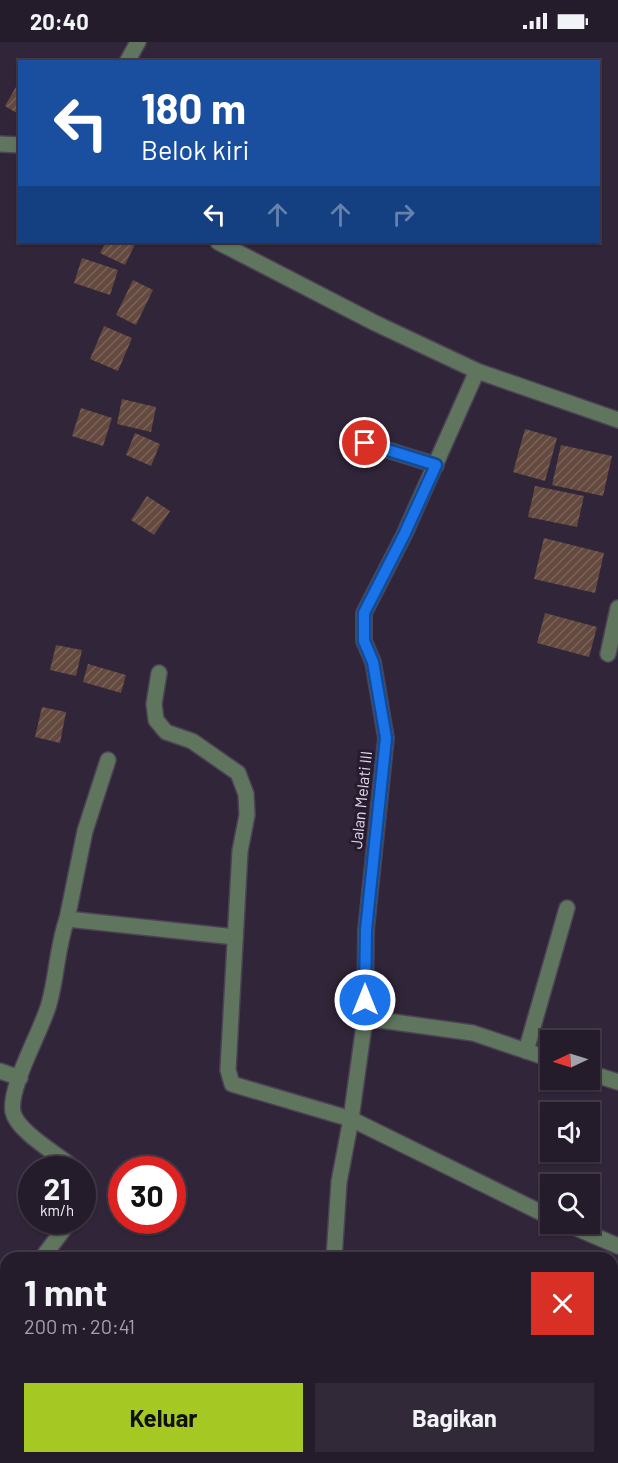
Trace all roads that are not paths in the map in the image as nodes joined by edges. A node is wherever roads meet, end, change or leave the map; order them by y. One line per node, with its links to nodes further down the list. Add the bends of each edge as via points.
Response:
1 (138, 42): 2 (street)
2 (128, 60)
3 (0, 144): 4 (street)
4 (18, 145)
5 (220, 243): 6 (street)
6 (477, 371): 7 (street); 9 (street, Jalan Melati III)
7 (618, 420)
8 (365, 443): 9 (street)
9 (436, 465): 17 (street, Jalan Melati III, via 364,613 364,641 373,662 386,738 366,930)
10 (618, 608): 11 (street)
11 (608, 654)
12 (159, 673): 16 (street, via 154,704 156,720 166,732 192,741 238,773 246,794)
13 (108, 760): 15 (street, via 85,831)
14 (567, 908): 18 (street)
15 (67, 919): 16 (street); 22 (street, via 49,1004)
16 (235, 937): 24 (street, via 229,1078 232,1084)
17 (365, 1018): 18 (street, via 473,1033); 24 (street, Jalan Melati III)
18 (526, 1051): 19 (street)
19 (540, 1056)
20 (0, 1071): 22 (street)
21 (600, 1076): 23 (street)
22 (20, 1078): 25 (street, via 13,1113 24,1130)
23 (618, 1082)
24 (351, 1119): 26 (street); 31 (street, Jalan Melati III, via 339,1182)
25 (58, 1156)
26 (540, 1212)
27 (60, 1234): 30 (street)
28 (590, 1234): 29 (street)
29 (618, 1246)
30 (47, 1252)
31 (334, 1252)

